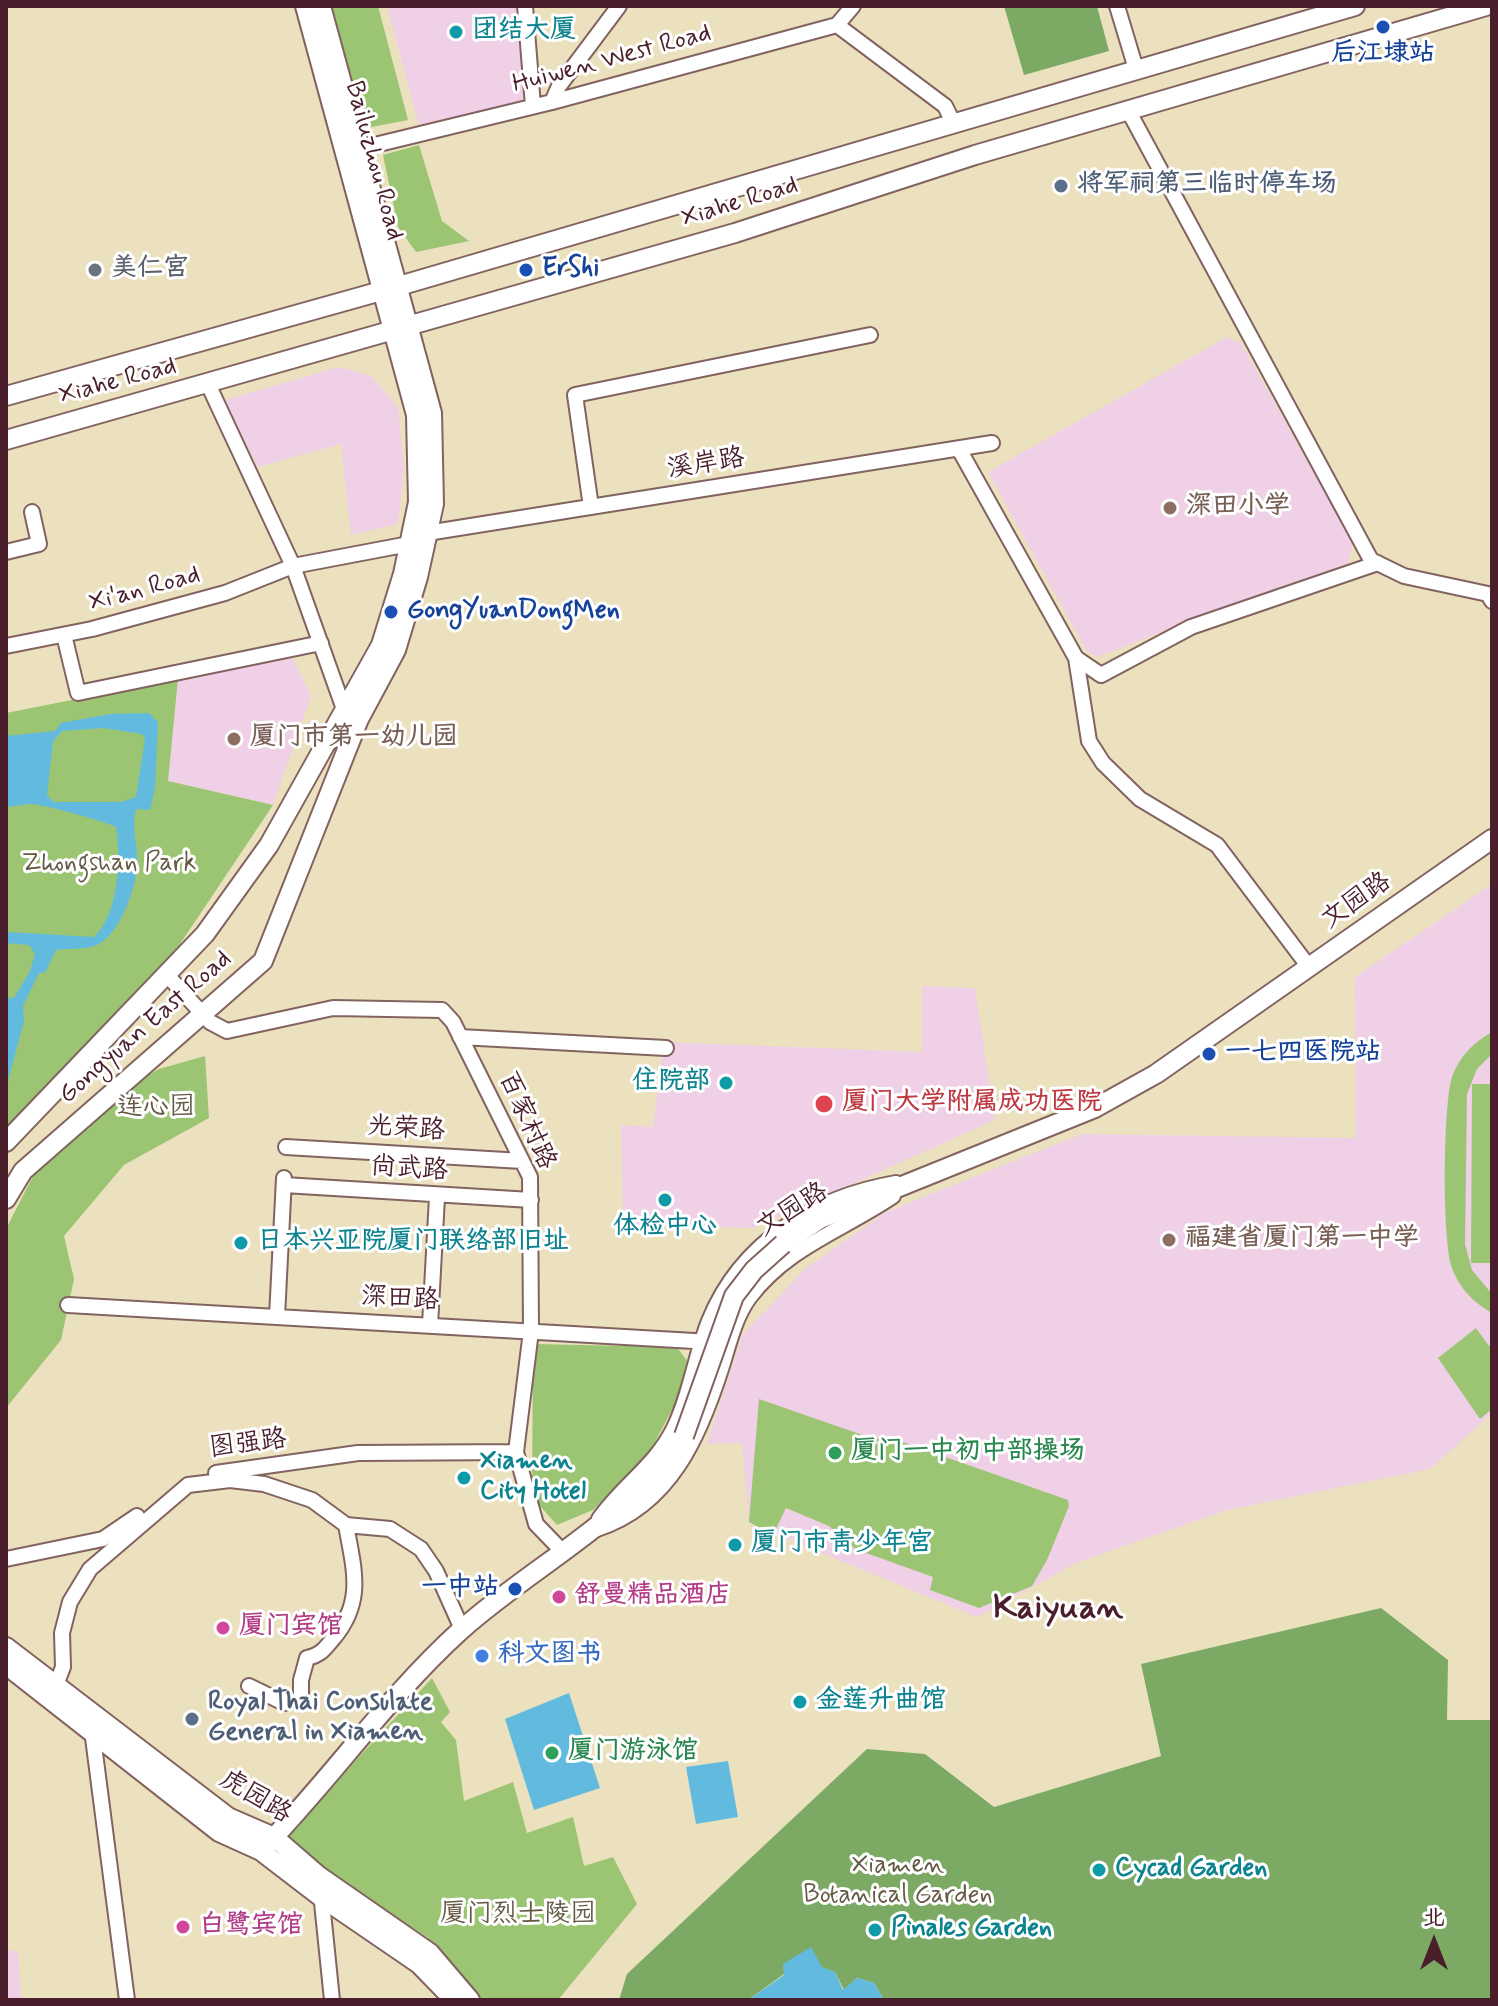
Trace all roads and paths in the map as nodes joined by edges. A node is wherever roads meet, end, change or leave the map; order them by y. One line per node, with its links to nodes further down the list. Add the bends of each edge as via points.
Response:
1 (305, 6): 15 (main road, Bailuzhou Road)
2 (321, 6): 15 (main road, Bailuzhou Road)
3 (525, 6): 12 (street)
4 (619, 6): 11 (street)
5 (853, 6): 9 (street)
6 (1117, 6): 10 (street)
7 (1355, 6): 10 (main road, Xiahe Road)
8 (1486, 6): 13 (main road, Xiahe Road)
9 (837, 25): 11 (street, Huiwen West Road); 14 (street, via 945,106)
10 (1136, 69): 14 (main road, Xiahe Road)
11 (552, 102): 12 (street, Huiwen West Road)
12 (533, 106): 15 (street, Huiwen West Road)
13 (1128, 110): 17 (main road, Xiahe Road, via 735,233); 29 (street, via 1371,560)
14 (953, 122): 16 (main road, Xiahe Road)
15 (351, 151): 16 (main road, Bailuzhou Road)
16 (390, 289): 17 (main road, Gongyuan East Road); 20 (main road, Xiahe Road)
17 (400, 326): 19 (main road, Xiahe Road); 26 (main road, Gongyuan East Road, via 432,413 434,504); 27 (main road, Gongyuan East Road, via 416,415 418,502)
18 (870, 335): 24 (street, via 575,395)
19 (208, 384): 21 (main road, Xiahe Road); 30 (street)
20 (6, 396)
21 (6, 440)
22 (992, 443): 23 (street, 溪岸路)
23 (959, 449): 24 (street, 溪岸路); 35 (street)
24 (591, 507): 26 (street, 溪岸路)
25 (32, 512): 28 (street, via 39,544)
26 (427, 533): 40 (main road, Gongyuan East Road, via 396,650 359,719 263,961)
27 (409, 544): 30 (street, Xi'an Road); 36 (main road, Gongyuan East Road, via 381,645)
28 (6, 552)
29 (1378, 563): 31 (street, via 1404,576); 35 (street, via 1191,627 1101,675)
30 (293, 566): 32 (street, Xi'an Road, via 225,593); 33 (street)
31 (1491, 595)
32 (64, 635): 33 (street, via 78,693); 34 (street, Xi'an Road)
33 (321, 643): 36 (street)
34 (6, 646)
35 (1076, 658): 38 (street, via 1089,741 1103,763 1140,799 1217,845)
36 (345, 712): 39 (main road, Gongyuan East Road, via 269,845 205,934)
37 (1492, 839): 38 (main road, 文园路)
38 (1309, 967): 46 (main road, 文园路, via 1144,1081 1095,1108)
39 (166, 974): 40 (street, 百家村路); 43 (main road, Gongyuan East Road)
40 (202, 1012): 41 (street, 百家村路, via 227,1031 333,1008 442,1010); 48 (main road, Gongyuan East Road, via 23,1171)
41 (460, 1037): 42 (street); 45 (street, 百家村路)
42 (666, 1048)
43 (6, 1142)
44 (286, 1147): 45 (street, 光荣路)
45 (522, 1161): 49 (street, 百家村路, via 530,1177)
46 (916, 1180): 54 (street, via 856,1190 815,1207 775,1233 724,1289); 55 (street, via 792,1254 746,1302); 58 (main road, 文园路, bridge, via 820,1219 754,1270 734,1296 684,1436 637,1496)
47 (437, 1197): 49 (street, 尚武路); 51 (street, 尚武路, via 284,1181); 52 (street)
48 (6, 1199)
49 (531, 1200): 53 (street, 百家村路)
50 (68, 1305): 51 (street, 深田路)
51 (277, 1317): 52 (street, 深田路)
52 (430, 1325): 53 (street, 深田路)
53 (531, 1331): 54 (street, 深田路); 56 (street, 百家村路)
54 (703, 1342): 55 (street, 深田路); 58 (street, via 672,1432)
55 (729, 1343): 58 (street, via 706,1416 674,1474 624,1520)
56 (516, 1452): 59 (street, 百家村路, via 536,1524); 60 (street, 图强路, via 358,1453 196,1475 103,1539)
57 (346, 1525): 61 (street, via 390,1529 421,1549); 64 (street, via 312,1500 264,1484 230,1480 188,1485 90,1569 70,1602); 65 (street, via 356,1576 349,1620 320,1655 307,1658 301,1699 284,1703)
58 (591, 1531): 59 (main road, 文园路)
59 (562, 1551): 61 (main road, 文园路)
60 (6, 1559)
61 (462, 1629): 68 (main road, 文园路)
62 (6, 1647): 64 (main road, 虎园路)
63 (6, 1665): 67 (main road, 虎园路)
64 (56, 1685): 66 (main road, 虎园路)
65 (249, 1686)
66 (90, 1709): 67 (street); 68 (main road, 虎园路)
67 (93, 1731): 68 (main road, 虎园路, via 219,1832); 71 (street)
68 (268, 1844): 69 (main road, 虎园路); 70 (main road, 虎园路)
69 (319, 1876): 70 (street); 74 (main road, 虎园路, via 430,1953)
70 (321, 1897): 72 (street); 73 (main road, 虎园路, via 419,1964)
71 (127, 2000)
72 (332, 2000)
73 (454, 2000)
74 (470, 2000)

